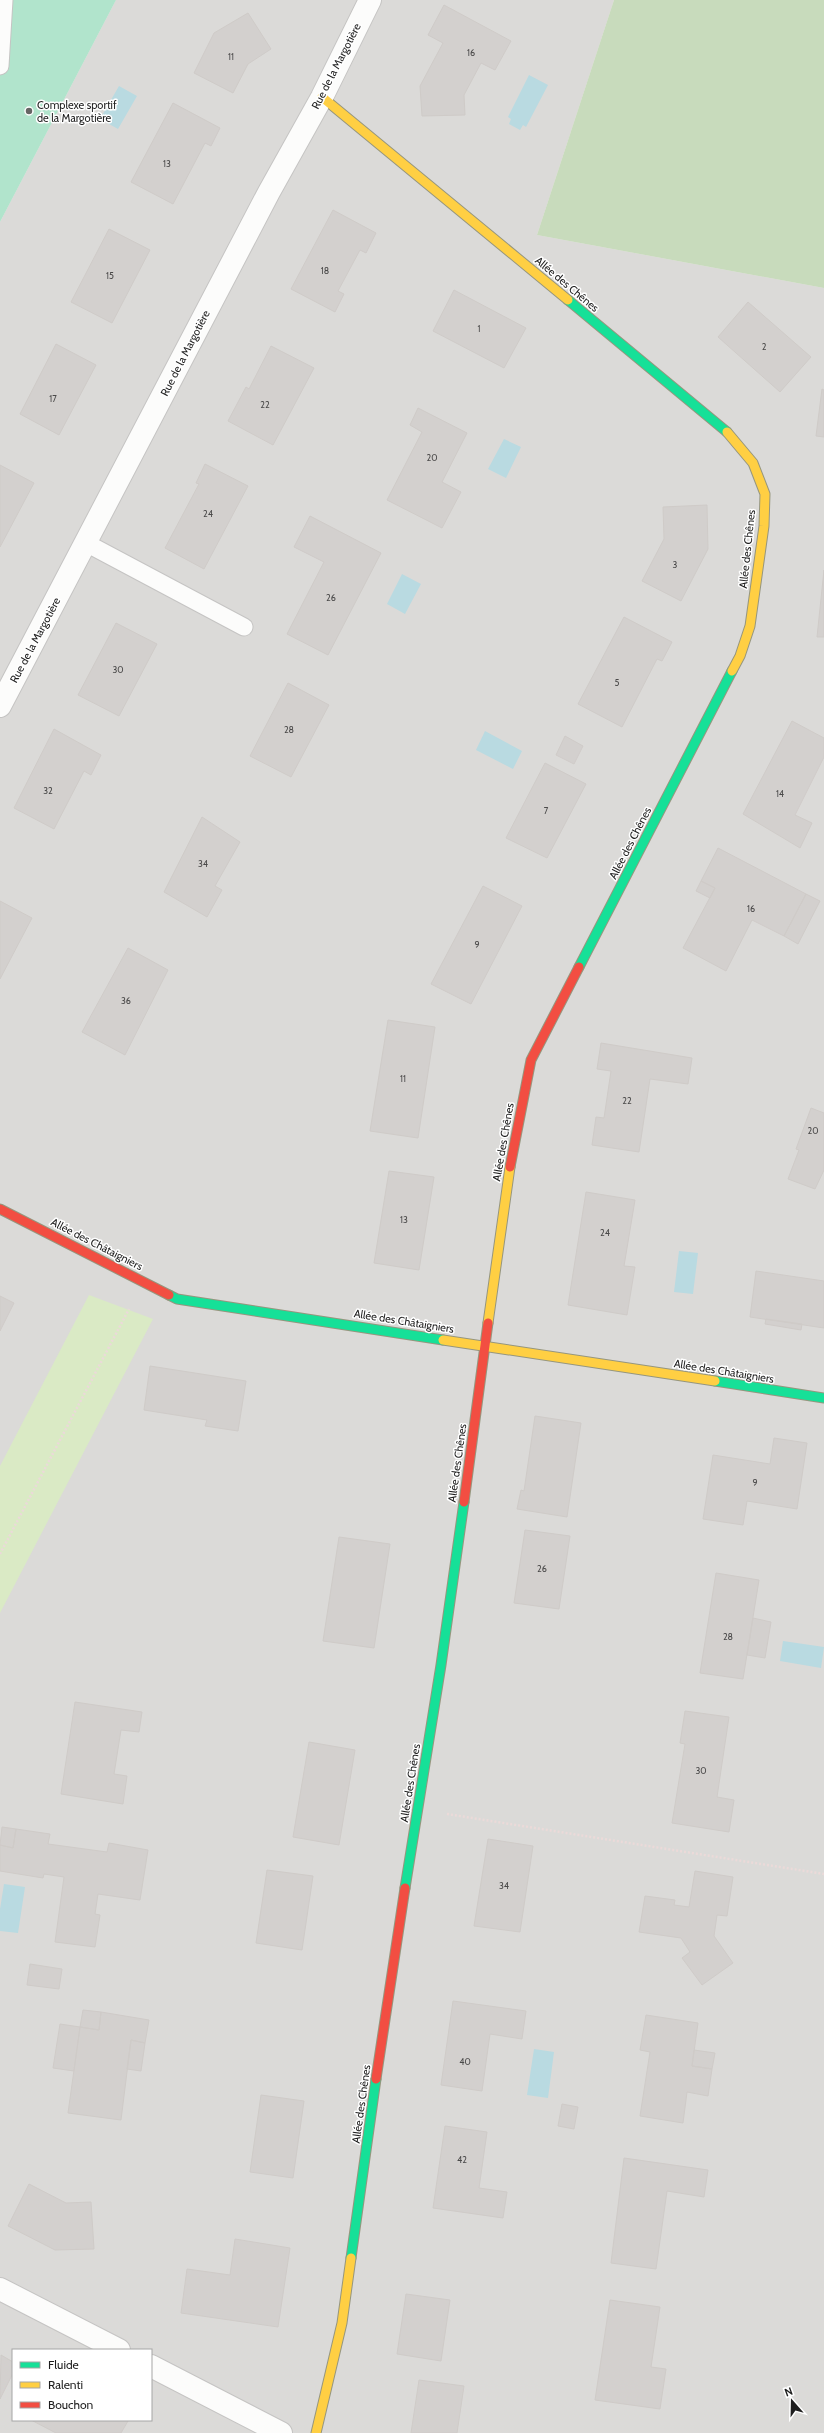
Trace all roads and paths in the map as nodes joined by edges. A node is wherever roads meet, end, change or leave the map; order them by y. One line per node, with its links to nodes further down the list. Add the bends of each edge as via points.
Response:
1 (4, 0): 3 (lane)
2 (370, 0): 4 (street, Rue de la Margotière)
3 (0, 66)
4 (322, 97): 5 (street, Rue de la Margotière, via 269,192); 10 (street, Allée des Chênes, via 729,433 753,463 765,494 764,526 750,626 740,656 531,1060 514,1139)
5 (86, 543): 6 (lane); 7 (street, Rue de la Margotière)
6 (244, 628)
7 (0, 706)
8 (0, 1209): 9 (street, Allée des Châtaigniers)
9 (144, 1282): 10 (street, Allée des Châtaigniers, via 178,1299); 12 (path)
10 (486, 1346): 11 (street, Allée des Châtaigniers); 13 (street, Allée des Chênes)
11 (824, 1398)
12 (0, 1554)
13 (418, 1810): 14 (path); 19 (street, Allée des Chênes, via 390,1983 342,2323)
14 (824, 1874)
15 (0, 2289): 16 (street)
16 (117, 2349)
17 (152, 2367): 18 (street)
18 (281, 2433)
19 (316, 2433)

